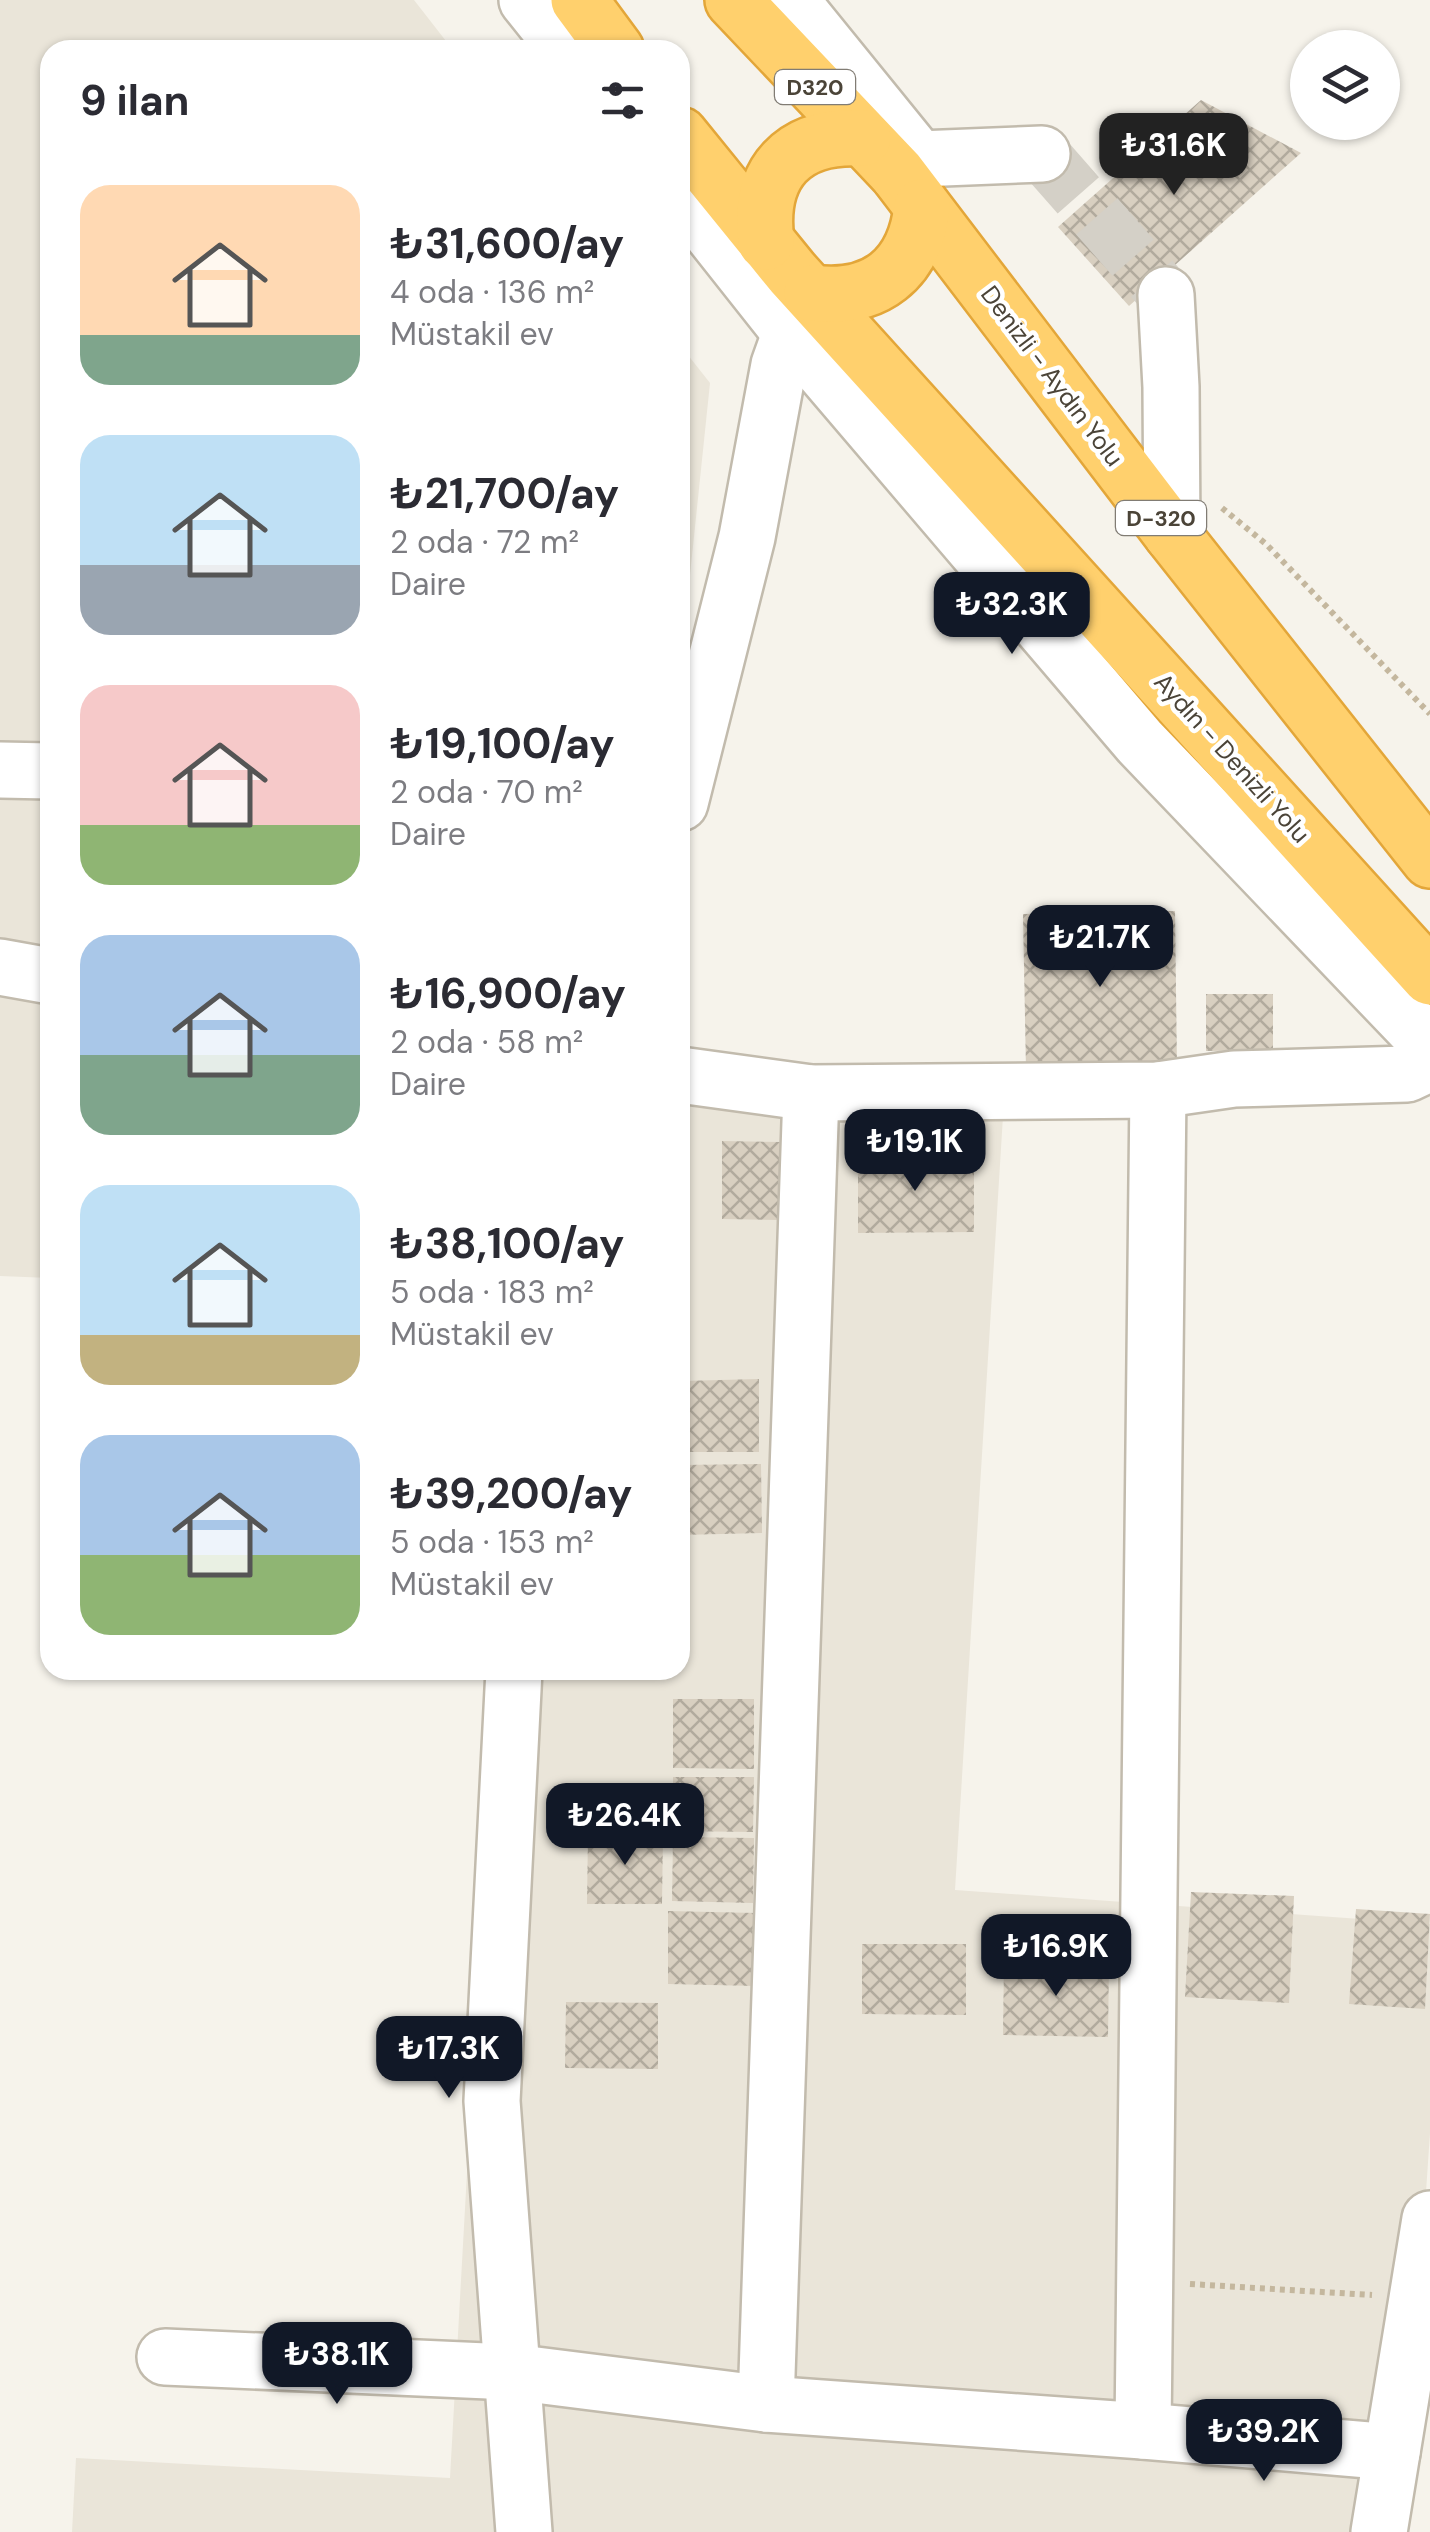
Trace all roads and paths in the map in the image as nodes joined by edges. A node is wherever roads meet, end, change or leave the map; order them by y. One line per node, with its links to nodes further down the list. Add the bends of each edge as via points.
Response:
1 (527, 0): 5 (street)
2 (579, 0): 6 (highway)
3 (733, 0): 9 (highway, D320)
4 (790, 0): 9 (street)
5 (559, 40)
6 (609, 40)
7 (690, 150): 11 (highway, Aydın - Denizli Yolu)
8 (1042, 154): 9 (street)
9 (900, 169): 11 (highway, via 914,246 888,277 852,294); 11 (highway, D320, via 835,137 807,145 784,162 768,186 762,214); 14 (highway, Denizli - Aydın Yolu / D-320)
10 (690, 202): 11 (street)
11 (780, 282): 16 (street, via 778,365 747,538); 22 (highway, Aydın - Denizli Yolu); 23 (street, via 1140,742)
12 (1166, 295): 13 (street)
13 (1172, 468): 14 (street); 15 (path, via 1266,544)
14 (1172, 534): 19 (highway, Denizli - Aydın Yolu / D-320)
15 (1430, 714)
16 (690, 763)
17 (0, 770): 18 (street)
18 (40, 771)
19 (1430, 860)
20 (0, 967): 21 (street)
21 (40, 974)
22 (1430, 977)
23 (1430, 1045)
24 (1430, 1063): 26 (street, via 1406,1074 1234,1079)
25 (690, 1076): 27 (street)
26 (1158, 1090): 27 (street); 30 (street)
27 (811, 1093): 34 (street)
28 (513, 1680): 33 (street, via 492,2101)
29 (1430, 2219): 31 (street)
30 (1144, 2282): 31 (path); 35 (street)
31 (1418, 2298): 36 (street)
32 (165, 2357): 33 (street)
33 (512, 2372): 34 (street); 37 (street)
34 (766, 2404): 35 (street)
35 (1143, 2430): 36 (street)
36 (1392, 2452): 38 (street)
37 (524, 2532)
38 (1378, 2532)

